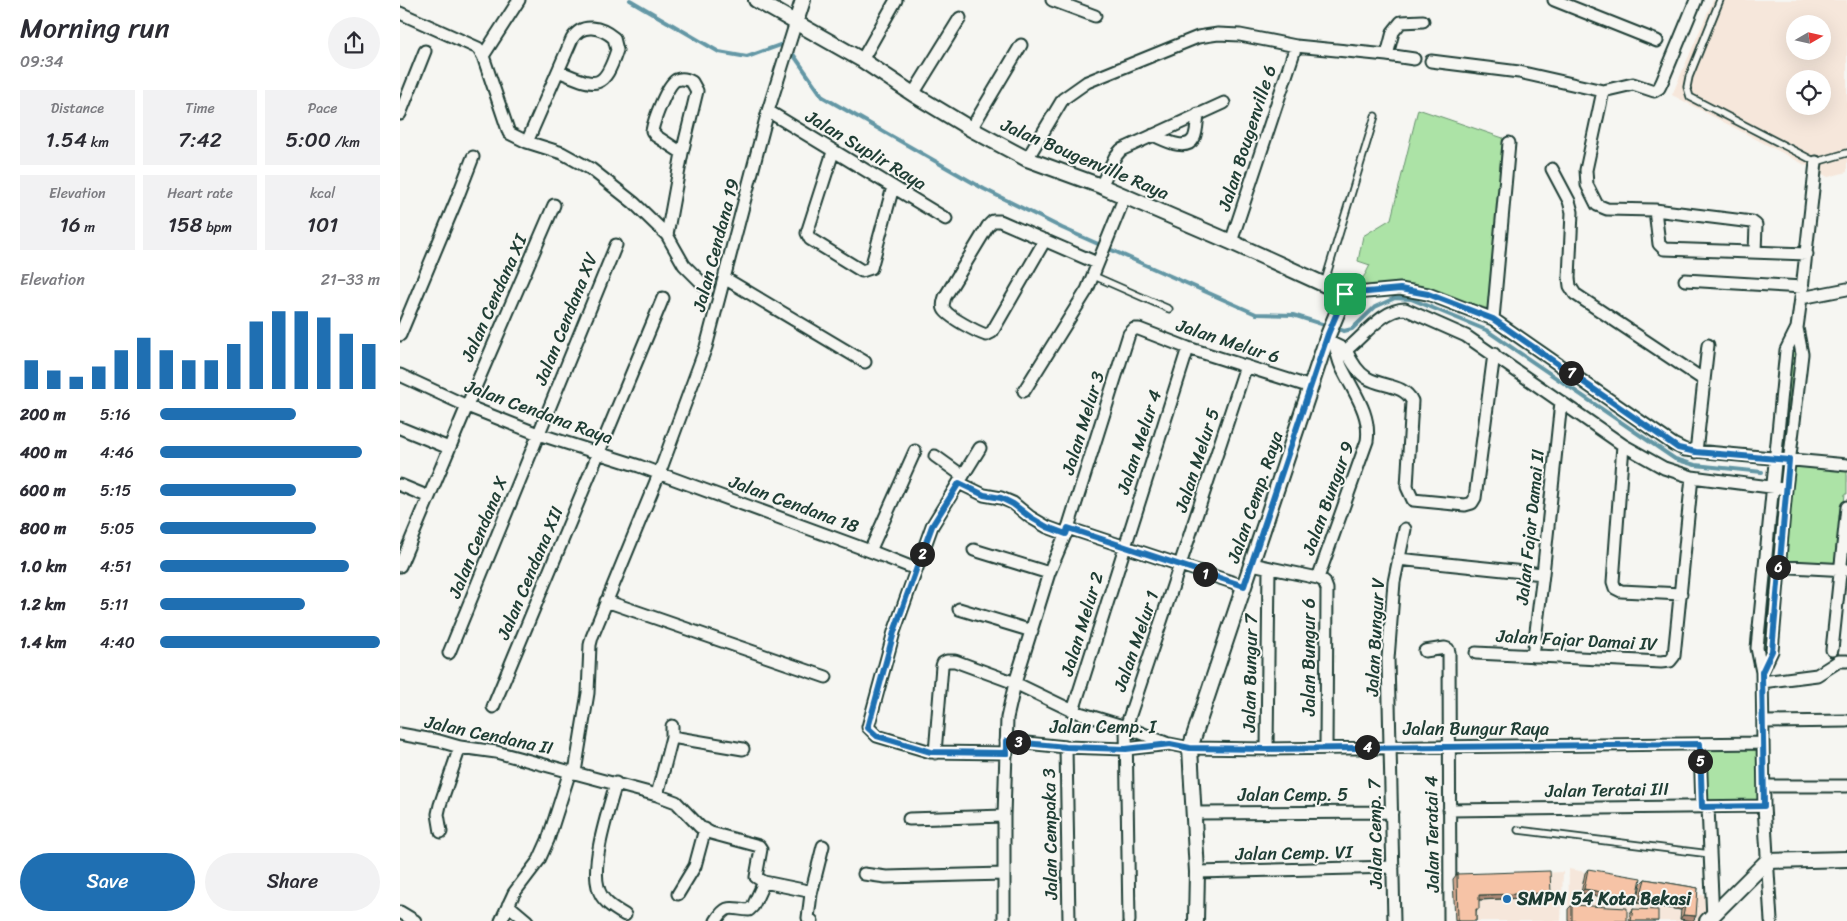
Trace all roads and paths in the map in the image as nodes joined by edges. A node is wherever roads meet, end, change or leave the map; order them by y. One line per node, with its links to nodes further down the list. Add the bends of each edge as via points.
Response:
1 (519, 0): 19 (street)
2 (756, 0): 13 (street, Jalan Bougenville Raya)
3 (803, 0): 13 (street)
4 (896, 0): 21 (street)
5 (1052, 0): 10 (street)
6 (1554, 0): 14 (street)
7 (1696, 0): 24 (street, via 1657,90 1633,84)
8 (1720, 0): 40 (lane, via 1689,77 1690,97)
9 (400, 13): 19 (street, via 478,48)
10 (1095, 16)
11 (960, 18): 25 (street)
12 (1422, 21): 18 (street, via 1401,22 1393,32)
13 (796, 22): 21 (street, Jalan Bougenville Raya); 27 (street, Jalan Cendana 19)
14 (1658, 41)
15 (1021, 46): 31 (street)
16 (1296, 46): 18 (street); 39 (street, via 1240,34 1218,34 1198,37 1114,70 1087,82 1063,100); 50 (street, Jalan Bougenville 6)
17 (425, 51): 28 (street)
18 (1387, 55): 20 (street)
19 (483, 56): 33 (street, via 509,133)
20 (1414, 59)
21 (862, 60): 25 (street, Jalan Bougenville Raya)
22 (1432, 62): 24 (street, via 1519,72)
23 (558, 71): 23 (street, via 572,39 580,31 599,29 614,38 618,50 602,80 584,82); 33 (street)
24 (1603, 91): 46 (street, via 1586,170 1591,196 1601,208)
25 (913, 94): 31 (street, Jalan Bougenville Raya)
26 (1224, 103): 29 (street)
27 (768, 111): 35 (street, Jalan Suplir Raya); 56 (street, Jalan Cendana 19)
28 (400, 114)
29 (1198, 114): 32 (street); 32 (street, via 1194,138 1190,142 1176,145)
30 (1375, 116): 58 (lane)
31 (971, 129): 39 (street, Jalan Bougenville Raya)
32 (1153, 135): 42 (street, via 1120,150)
33 (527, 142): 48 (street, via 562,153 591,169 634,203)
34 (1509, 143): 65 (street)
35 (833, 152): 43 (street, Jalan Suplir Raya); 43 (street, via 807,233 810,239 862,271 871,268)
36 (682, 153): 36 (street, via 696,91 692,82 683,79 676,80 669,87 652,131); 48 (street)
37 (1847, 153): 40 (lane)
38 (473, 157): 68 (street)
39 (1027, 159): 42 (street, Jalan Bougenville Raya)
40 (1816, 162): 53 (street)
41 (1552, 169): 77 (street, via 1569,201 1573,220 1570,286 1576,294)
42 (1101, 186): 44 (street, Jalan Bougenville Raya)
43 (893, 187): 47 (street, Jalan Suplir Raya)
44 (1125, 196): 50 (street, Jalan Bougenville Raya); 54 (street)
45 (554, 205): 81 (street, Jalan Cendana XI)
46 (1655, 210): 52 (street, via 1752,222 1756,225); 52 (street, via 1659,244 1664,249)
47 (946, 219)
48 (667, 235): 59 (street, via 684,265)
49 (1045, 240): 49 (street, via 992,332 980,333 944,310 945,297 993,221); 54 (street)
50 (1231, 242): 58 (street, Jalan Bougenville Raya)
51 (616, 245): 83 (street, Jalan Cendana XV)
52 (1755, 252): 53 (street)
53 (1807, 254): 61 (street)
54 (1099, 258): 55 (street)
55 (1094, 276): 64 (lane); 79 (street)
56 (726, 279): 74 (street); 94 (street, Jalan Cendana 19, via 706,347)
57 (1685, 280): 61 (street)
58 (1324, 284): 62 (street, Jalan Bougenville Raya)
59 (708, 289)
60 (1847, 289): 61 (street)
61 (1802, 292): 66 (street)
62 (1345, 294): 65 (street, via 1400,289 1428,294); 69 (street, Jalan Cemp. Raya, via 1334,317)
63 (663, 298): 88 (street, Jalan Cendana XII)
64 (1169, 309)
65 (1493, 319): 89 (street, via 1673,444)
66 (1797, 328): 91 (street, via 1786,350); 92 (street, via 1802,354)
67 (1134, 330): 71 (street, Jalan Melur 6, via 1139,329); 103 (street, Jalan Melur 3, via 1129,334)
68 (400, 334)
69 (1330, 340): 72 (street); 78 (street, Jalan Cemp. Raya); 118 (street, Jalan Bungur 9, via 1364,411 1369,430)
70 (1708, 345): 77 (street)
71 (1188, 348): 75 (street, Jalan Melur 6); 104 (street, Jalan Melur 4)
72 (1346, 350): 73 (street, via 1385,315 1396,309 1405,309 1466,336); 73 (street, via 1358,371 1409,394 1412,401 1407,487 1413,500 1465,505 1475,498)
73 (1494, 354): 80 (street)
74 (865, 362)
75 (1246, 366): 78 (street, Jalan Melur 6); 109 (street, Jalan Melur 5)
76 (400, 375): 81 (street, Jalan Cendana Raya)
77 (1704, 380): 89 (street)
78 (1311, 387): 108 (street, Jalan Cemp. Raya)
79 (1024, 391)
80 (1561, 402): 84 (street); 117 (street, Jalan Fajar Damai II)
81 (467, 406): 83 (street, Jalan Cendana Raya); 85 (street, Jalan Cendana XI)
82 (400, 428): 85 (street)
83 (538, 434): 88 (street, Jalan Cendana Raya); 126 (street, Jalan Cendana X)
84 (1623, 445): 95 (street, via 1664,468); 120 (street, via 1612,582 1621,591)
85 (449, 448): 100 (street, Jalan Cendana XI)
86 (980, 448): 96 (street)
87 (915, 451): 105 (street)
88 (599, 452): 94 (street, Jalan Cendana Raya); 133 (street, Jalan Cendana XII)
89 (1696, 452): 91 (street)
90 (934, 456): 96 (street)
91 (1774, 461): 92 (street); 97 (street)
92 (1788, 463): 93 (street); 99 (street)
93 (1847, 465)
94 (659, 474): 105 (street, Jalan Cendana 18); 121 (street, Jalan Cendana 19)
95 (1692, 477): 97 (street); 120 (street, Jalan Fajar Damai IV)
96 (961, 480): 103 (street, via 984,495 1013,504 1047,527); 114 (street, via 932,526)
97 (1772, 483): 99 (street); 110 (street)
98 (400, 485): 100 (street)
99 (1786, 485): 112 (street)
100 (429, 497): 111 (street, Jalan Cendana XI)
101 (1847, 507): 115 (street)
102 (1405, 529): 107 (street, Jalan Bungur V)
103 (1067, 531): 104 (street); 116 (street, Jalan Melur 3)
104 (1124, 547): 109 (street); 134 (street, Jalan Melur 2)
105 (870, 550): 114 (street, Jalan Cendana 18)
106 (974, 550): 116 (street)
107 (1398, 559): 117 (street); 145 (street, Jalan Bungur V, via 1388,659)
108 (1252, 564): 113 (street, Jalan Bungur 6); 119 (street, Jalan Cemp. Raya)
109 (1180, 565): 119 (street); 137 (street, Jalan Melur 1)
110 (1765, 565): 112 (street); 131 (street, via 1757,648)
111 (400, 566)
112 (1778, 567): 115 (street); 131 (street, via 1772,651)
113 (1269, 568): 118 (street, Jalan Bungur 6); 151 (street, Jalan Bungur 7)
114 (916, 570): 152 (street, Jalan Cemp. I, via 894,632 868,728 877,736)
115 (1844, 570): 124 (street)
116 (1049, 574): 123 (street, Jalan Melur 3)
117 (1543, 574): 128 (street, Jalan Fajar Damai II)
118 (1318, 578): 148 (street, Jalan Bungur 6, via 1324,581 1327,589)
119 (1244, 586): 147 (street, Jalan Cemp. Raya)
120 (1681, 594): 128 (street, Jalan Fajar Damai IV, via 1674,656 1670,661)
121 (606, 601): 130 (street); 153 (street, Jalan Cendana 19, via 590,645 588,693)
122 (959, 610): 123 (street)
123 (1032, 631): 132 (street, Jalan Melur 3)
124 (1832, 650)
125 (1425, 651): 146 (street, Jalan Teratai 4, via 1445,648 1449,652)
126 (449, 652)
127 (1476, 653): 128 (street, Jalan Fajar Damai IV)
128 (1533, 656)
129 (1847, 661): 131 (street, via 1840,661 1817,675)
130 (826, 677)
131 (1762, 677): 136 (street)
132 (1015, 683): 134 (street, Jalan Cemp. I); 143 (street, Jalan Melur 3, via 1007,718); 152 (street, Jalan Cemp. I, via 955,661 946,661 942,666)
133 (494, 706)
134 (1073, 711): 137 (street, Jalan Cemp. I)
135 (1847, 721): 136 (street)
136 (1763, 722): 139 (street)
137 (1126, 727): 140 (street, Jalan Cemp. I); 150 (street, Jalan Melur 1)
138 (400, 734): 142 (street, Jalan Cendana II)
139 (1763, 743): 141 (street, Jalan Bungur Raya); 155 (street)
140 (1170, 744): 147 (street, Jalan Cemp. I); 150 (street, Jalan Cemp. I)
141 (1700, 744): 146 (street, Jalan Bungur Raya); 159 (street)
142 (460, 747): 153 (street, Jalan Cendana II, via 496,752); 167 (street, via 440,805)
143 (1006, 747): 144 (street, Jalan Cemp. I); 152 (street, Jalan Cemp. I); 163 (street, Jalan Melur 3)
144 (1066, 747): 150 (street, Jalan Cemp. I); 187 (street, Jalan Cempaka 3)
145 (1390, 747): 146 (street, Jalan Bungur Raya); 148 (street, Jalan Bungur Raya); 161 (street, Jalan Cemp. 7)
146 (1448, 747): 160 (street, Jalan Teratai 4)
147 (1190, 748): 151 (street, Jalan Bungur Raya); 162 (street, Jalan Cemp. Raya)
148 (1326, 748): 151 (street, Jalan Bungur Raya)
149 (742, 749): 157 (street, via 672,732)
150 (1126, 749): 188 (street, Jalan Melur 1)
151 (1267, 749)
152 (935, 753)
153 (572, 771): 154 (street, Jalan Cendana II); 179 (street, Jalan Cendana 19, via 548,840)
154 (616, 783): 157 (street, Jalan Cendana II); 180 (street, via 596,871 598,888 605,901)
155 (1764, 786): 156 (street); 158 (street)
156 (1847, 786)
157 (657, 795): 165 (street, Jalan Cendana II, via 676,802)
158 (1764, 806): 159 (street, Jalan Teratai III); 171 (street)
159 (1705, 807): 160 (street, Jalan Teratai III); 169 (street)
160 (1449, 810): 191 (street, Jalan Teratai 4)
161 (1392, 812): 162 (street, Jalan Cemp. 5); 172 (street, Jalan Cemp. 7)
162 (1194, 813): 173 (street, Jalan Cemp. Raya)
163 (1004, 816): 164 (street); 175 (street, Jalan Melur 3)
164 (909, 819)
165 (705, 829): 176 (street, via 759,846 756,877); 177 (street, via 695,866)
166 (1518, 830): 169 (lane)
167 (441, 832)
168 (823, 846): 178 (street)
169 (1710, 854): 181 (street)
170 (1847, 859): 171 (street)
171 (1767, 861): 181 (street); 192 (street)
172 (1393, 868): 173 (street, Jalan Cemp. VI); 190 (street, Jalan Cemp. 7)
173 (1197, 872): 189 (street, Jalan Cemp. Raya)
174 (864, 874): 175 (street, via 886,877)
175 (1004, 874): 186 (street, Jalan Melur 3)
176 (764, 882): 178 (street); 184 (street, via 749,910 727,908)
177 (678, 894)
178 (811, 894): 185 (street, via 807,915)
179 (508, 905): 182 (street, Jalan Cendana 19); 183 (street)
180 (625, 915)
181 (1711, 919)
182 (501, 921)
183 (527, 921)
184 (716, 921)
185 (812, 921)
186 (1004, 921)
187 (1069, 921)
188 (1129, 921)
189 (1196, 921)
190 (1394, 921)
191 (1450, 921)
192 (1771, 921)

